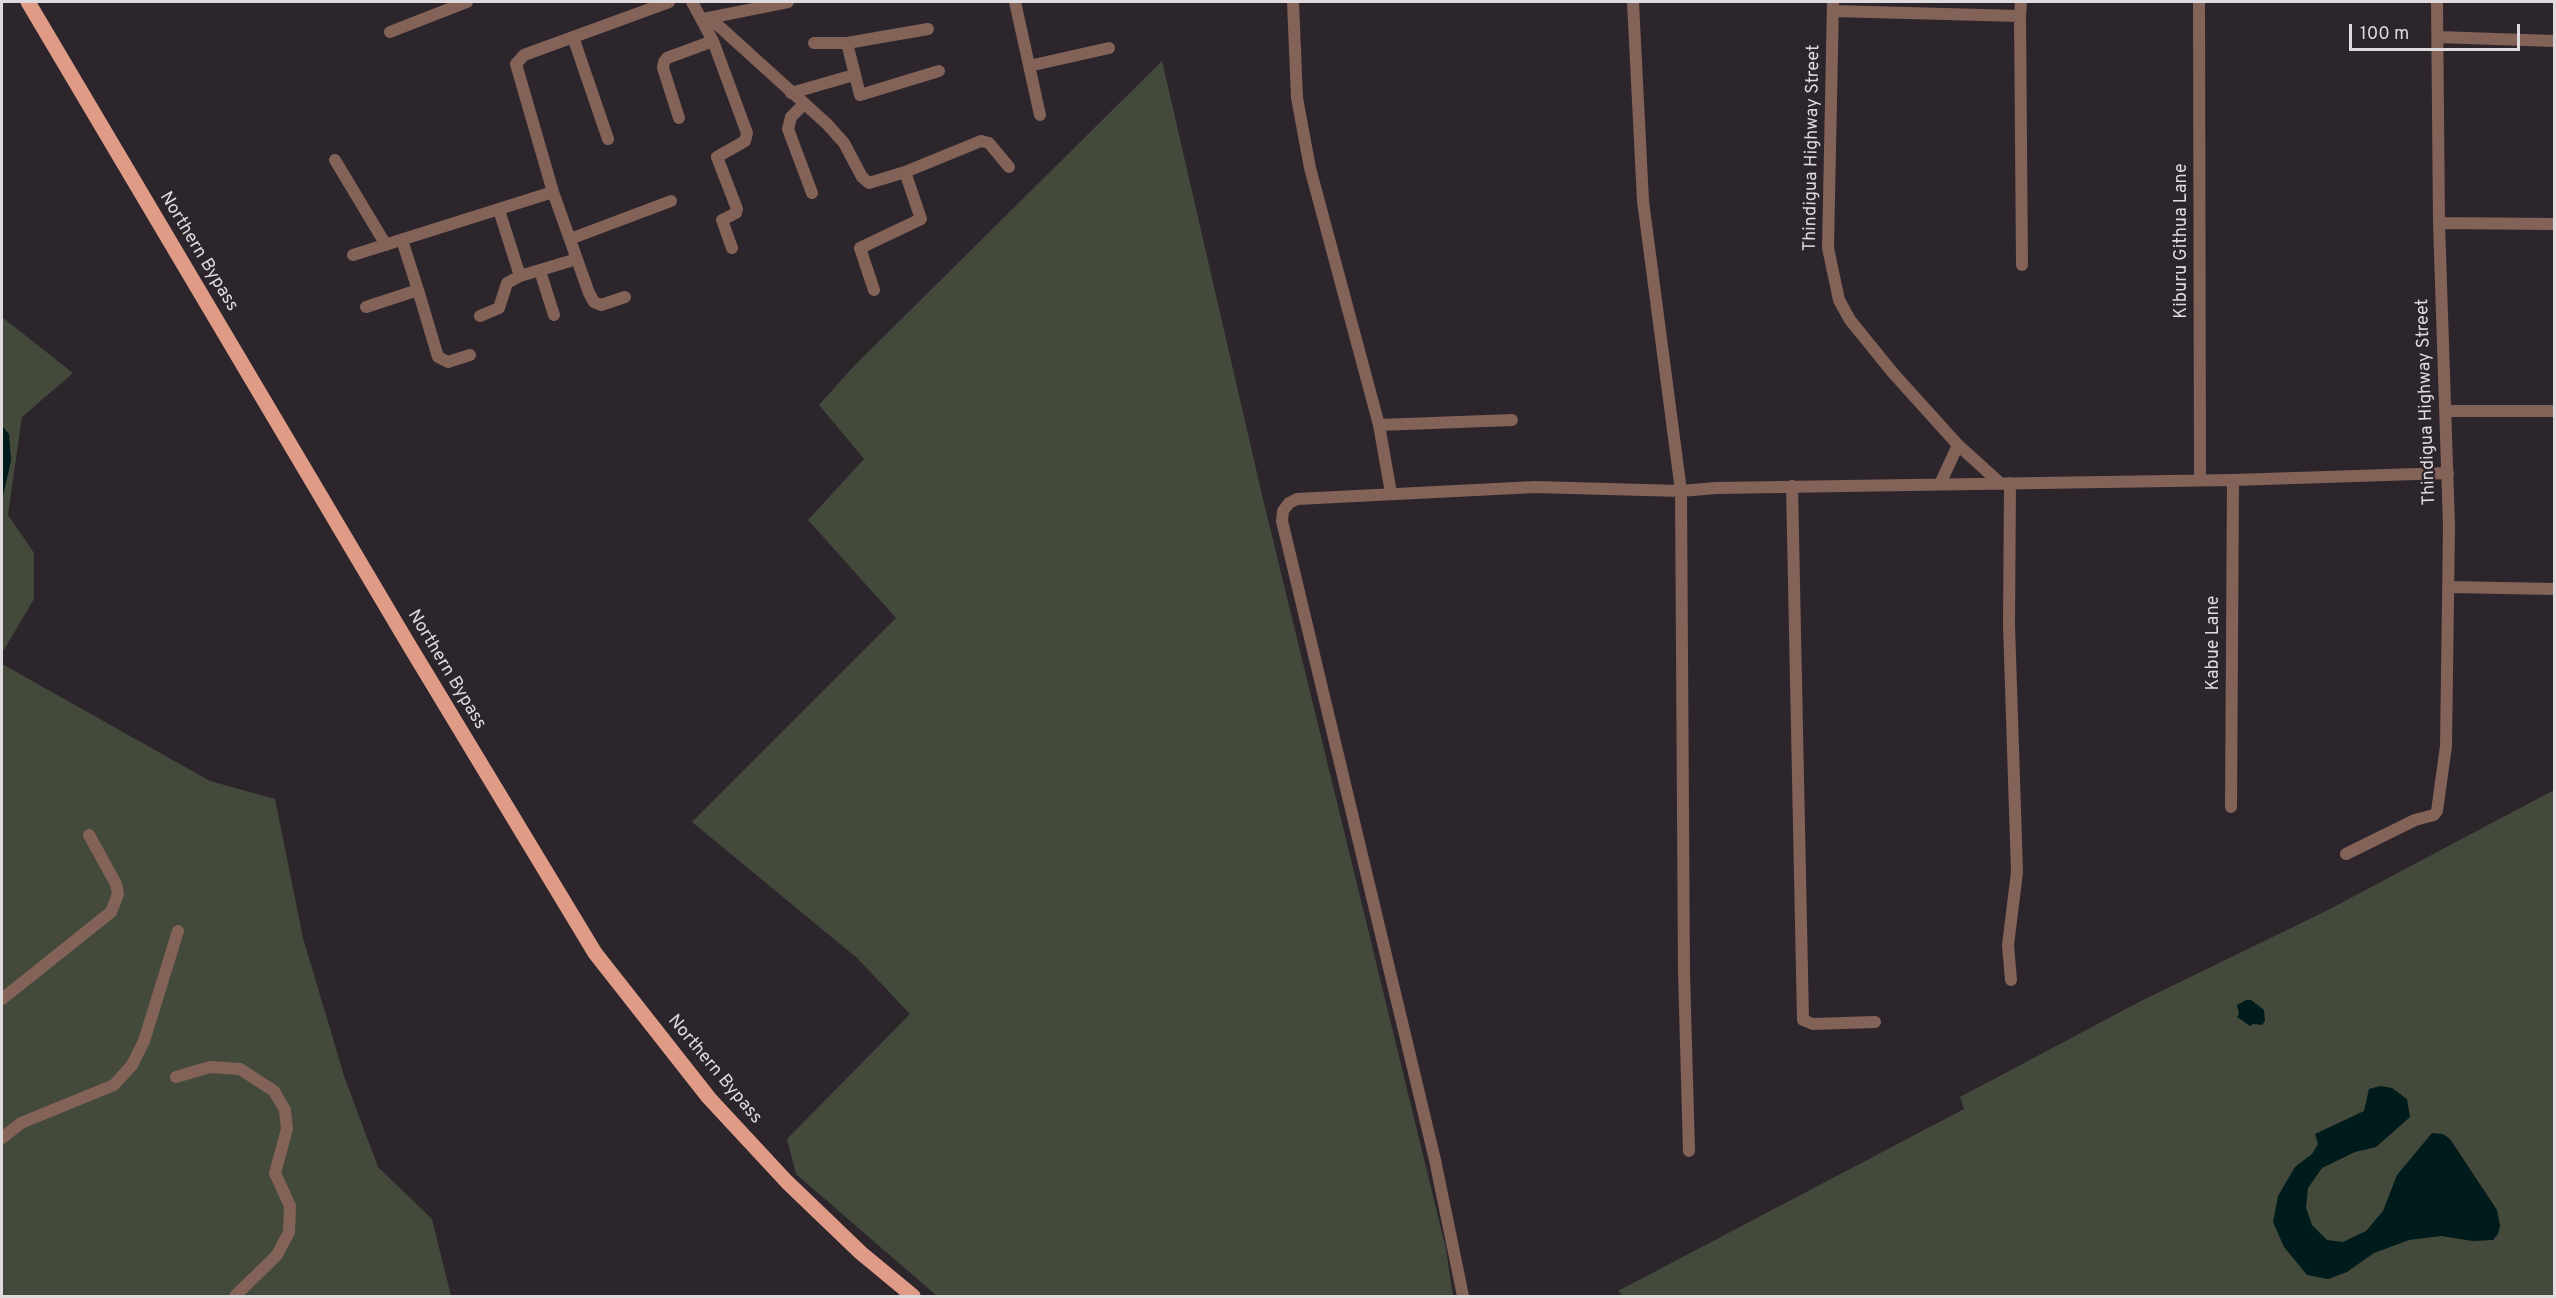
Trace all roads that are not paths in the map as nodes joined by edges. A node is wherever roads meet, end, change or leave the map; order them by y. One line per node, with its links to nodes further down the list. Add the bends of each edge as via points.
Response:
1 (28, 2): 84 (main road, Northern Bypass, via 441,700 596,953 709,1098 787,1182 861,1253)
2 (467, 2): 17 (street)
3 (669, 2): 18 (street)
4 (692, 2): 15 (street)
5 (788, 2): 12 (street)
6 (1015, 2): 25 (street)
7 (1293, 2): 61 (street, via 1298,98 1310,168)
8 (1633, 2): 69 (street, via 1643,201)
9 (2021, 2): 14 (street)
10 (2199, 2): 64 (street, Kiburu Githua Lane)
11 (2437, 2): 19 (street, Thindigua Highway Street)
12 (761, 4): 15 (street)
13 (1833, 6): 14 (street); 62 (street, Thindigua Highway Street, via 1828,249 1831,273 1850,320)
14 (2020, 16): 48 (street)
15 (706, 19): 20 (street); 28 (street)
16 (928, 29): 23 (street)
17 (390, 32)
18 (573, 37): 32 (street); 36 (street, via 524,55 516,64)
19 (2438, 38): 21 (street); 40 (street, Thindigua Highway Street)
20 (713, 40): 31 (street, via 664,62); 45 (street, via 747,133 745,141 717,157 737,209 722,220)
21 (2554, 41)
22 (814, 43): 23 (street)
23 (847, 43): 27 (street)
24 (1109, 48): 25 (street)
25 (1029, 66): 30 (street)
26 (939, 71): 27 (street, via 862,95)
27 (854, 75): 28 (street)
28 (791, 93): 29 (street)
29 (804, 104): 35 (street, via 844,142 866,182); 37 (street, via 790,117 788,129)
30 (1040, 115)
31 (679, 118)
32 (608, 139)
33 (335, 160): 44 (street)
34 (1009, 167): 35 (street, via 989,143 981,141)
35 (904, 172): 52 (street, via 921,219 860,248)
36 (553, 192): 39 (street); 42 (street)
37 (812, 193)
38 (671, 201): 42 (street)
39 (499, 210): 43 (street); 50 (street)
40 (2439, 223): 41 (street); 58 (street, Thindigua Highway Street)
41 (2554, 224)
42 (570, 239): 47 (street)
43 (402, 240): 44 (street); 51 (street)
44 (386, 245): 46 (street)
45 (732, 248)
46 (352, 255)
47 (577, 259): 49 (street); 53 (street, via 597,305)
48 (2022, 266)
49 (540, 271): 50 (street); 55 (street)
50 (520, 276): 56 (street, via 507,283 499,308)
51 (418, 290): 54 (street); 57 (street, via 438,357 448,362)
52 (874, 290)
53 (625, 297)
54 (366, 307)
55 (554, 315)
56 (480, 316)
57 (470, 355)
58 (2445, 411): 59 (street); 63 (street, Thindigua Highway Street)
59 (2554, 411)
60 (1512, 420): 61 (street)
61 (1379, 425): 70 (street)
62 (1958, 445): 66 (street, Thindigua Highway Street); 67 (street)
63 (2448, 473): 65 (street); 71 (street, Thindigua Highway Street)
64 (2200, 480): 65 (street); 66 (street)
65 (2233, 480): 73 (street, Kabue Lane)
66 (2005, 483): 67 (street); 77 (street, via 2017,872 2008,945)
67 (1940, 484): 68 (street)
68 (1792, 486): 69 (street); 79 (street, via 1803,1020 1813,1024)
69 (1681, 491): 70 (street, via 1535,487); 82 (street)
70 (1391, 493): 85 (street, via 1297,499 1283,511 1282,521 1430,1137)
71 (2449, 587): 72 (street); 75 (street, Thindigua Highway Street, via 2446,746 2434,815 2415,820)
72 (2554, 589)
73 (2231, 807)
74 (89, 834): 78 (street, via 116,884 118,894 111,912)
75 (2346, 854)
76 (178, 931): 81 (street, via 144,1041 132,1065 114,1084 21,1123)
77 (2011, 980)
78 (2, 999)
79 (1875, 1022)
80 (176, 1077): 83 (street, via 210,1066 240,1069 274,1090 285,1110 287,1129 275,1173 290,1206 289,1232 277,1255)
81 (2, 1138)
82 (1689, 1151)
83 (235, 1296)
84 (913, 1296)
85 (1462, 1296)

